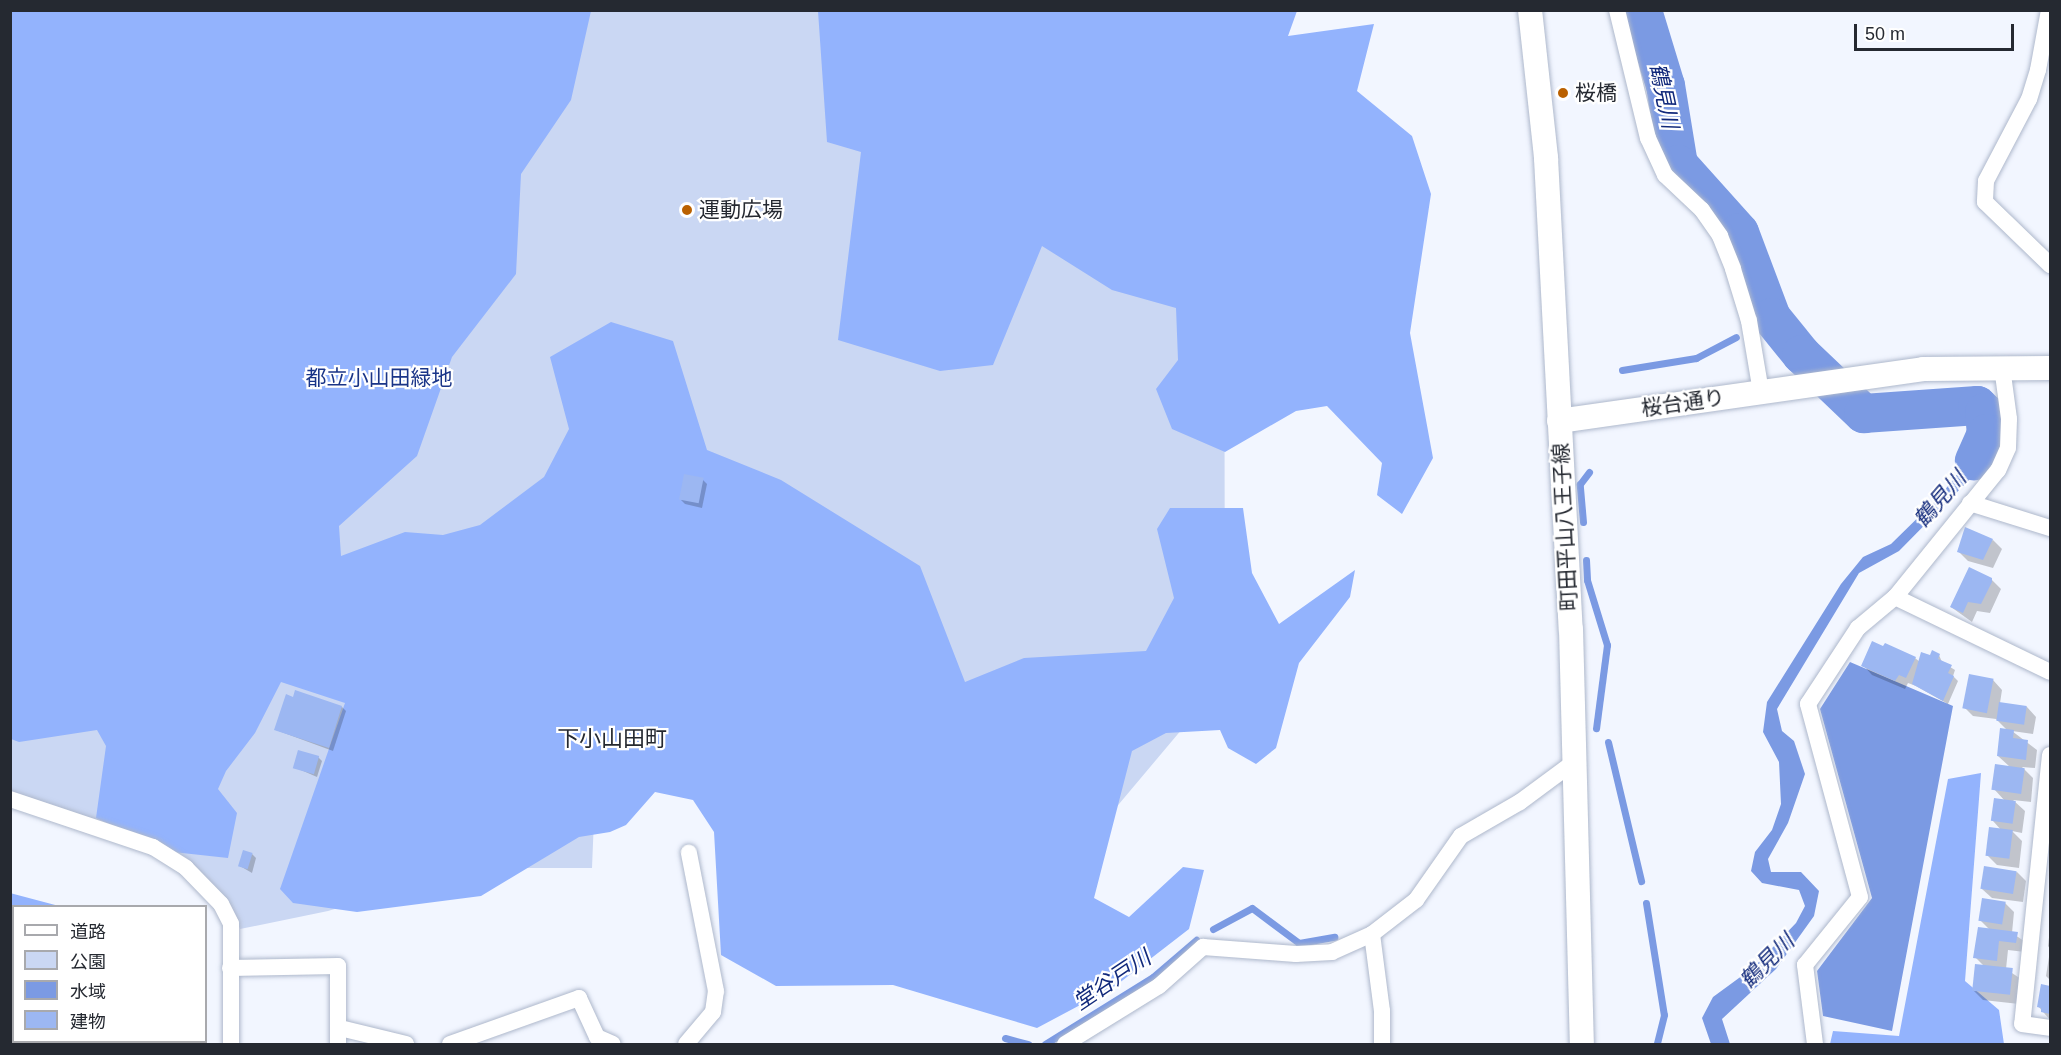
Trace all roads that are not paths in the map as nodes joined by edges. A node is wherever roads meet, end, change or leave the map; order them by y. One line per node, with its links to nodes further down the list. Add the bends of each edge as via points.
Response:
1 (1530, 10): 8 (main road, 町田平山八王子線, via 1546,158)
2 (1617, 10): 7 (street, via 1648,138 1665,175 1702,210 1720,236 1733,269 1749,321)
3 (2049, 10): 4 (street, via 2035,80 1986,182 1985,202)
4 (2050, 265)
5 (2002, 367): 6 (main road); 7 (main road, 桜台通り, via 1923,369); 9 (street, via 2009,419 2008,448 1998,470)
6 (2050, 368)
7 (1761, 392): 8 (main road, 桜台通り)
8 (1559, 421): 14 (main road, 町田平山八王子線)
9 (1970, 503): 10 (street); 11 (street)
10 (2050, 528)
11 (1895, 597): 12 (street); 29 (street, via 1858,628 1808,704 1860,897 1805,965)
12 (2050, 672)
13 (2050, 755): 19 (street, via 2022,1024)
14 (1574, 762): 17 (street, via 1520,802 1461,836 1416,900); 28 (main road, 町田平山八王子線)
15 (10, 799): 18 (street, via 153,847 186,868 221,904 231,924)
16 (688, 853): 25 (street, via 716,991 713,1012)
17 (1372, 934): 26 (street, via 1332,952 1296,954 1203,947 1159,986); 27 (street)
18 (230, 968): 20 (street, via 338,966); 21 (street)
19 (2050, 1028)
20 (339, 1036): 22 (street)
21 (231, 1044)
22 (406, 1044)
23 (450, 1044): 24 (street, via 579,998 597,1037)
24 (613, 1044)
25 (686, 1044)
26 (1065, 1044)
27 (1382, 1044)
28 (1582, 1044)
29 (1815, 1044)

